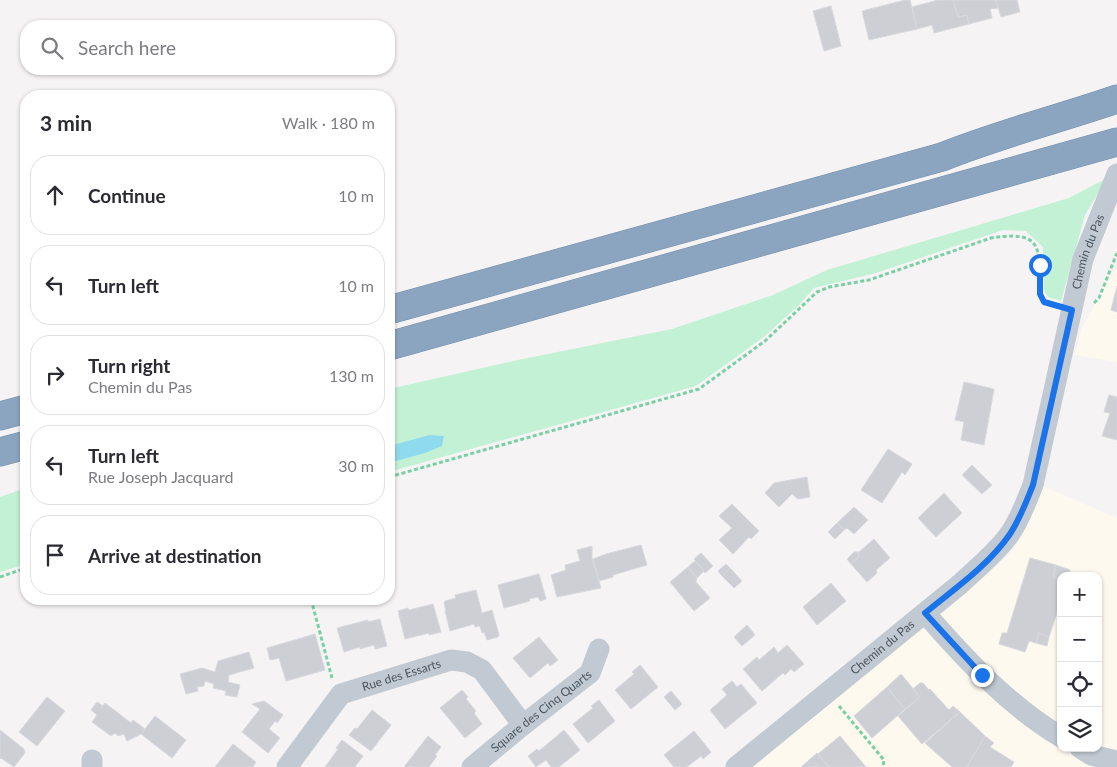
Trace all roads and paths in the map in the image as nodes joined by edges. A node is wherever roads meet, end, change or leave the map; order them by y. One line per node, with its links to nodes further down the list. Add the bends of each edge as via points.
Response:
1 (1117, 99): 5 (highway, via 976,143)
2 (1117, 114): 5 (highway, via 980,152)
3 (1117, 142): 6 (highway)
4 (1117, 156): 6 (highway)
5 (942, 157): 9 (highway)
6 (1004, 172): 11 (highway)
7 (1117, 174): 10 (street, Chemin du Pas, via 1083,259)
8 (1117, 253): 10 (path, via 1099,298 1088,310)
9 (395, 308)
10 (1072, 310): 16 (path, via 1044,302 1040,294 1038,251 1028,239 1011,235 991,238 868,280 817,292 765,341 699,389); 20 (street, Chemin du Pas, via 1033,485 1022,512 1010,534 993,554)
11 (395, 344)
12 (20, 411): 13 (highway)
13 (0, 416)
14 (20, 447): 15 (highway)
15 (0, 452)
16 (395, 475)
17 (20, 570): 18 (path)
18 (0, 577)
19 (313, 605): 23 (path, via 334,684)
20 (925, 613): 22 (street, Chemin du Pas); 25 (street, via 988,681 1015,705)
21 (599, 649): 24 (street, Square des Cinq Quarts, via 590,674)
22 (828, 692): 30 (street, Chemin du Pas); 31 (path, via 884,760)
23 (341, 694): 24 (street, Rue des Essarts, via 451,660 467,662 482,670); 28 (street)
24 (522, 725): 29 (street, Square des Cinq Quarts)
25 (1057, 734)
26 (1085, 757): 27 (street)
27 (1117, 761)
28 (287, 767)
29 (472, 767)
30 (736, 767)
31 (883, 767)

